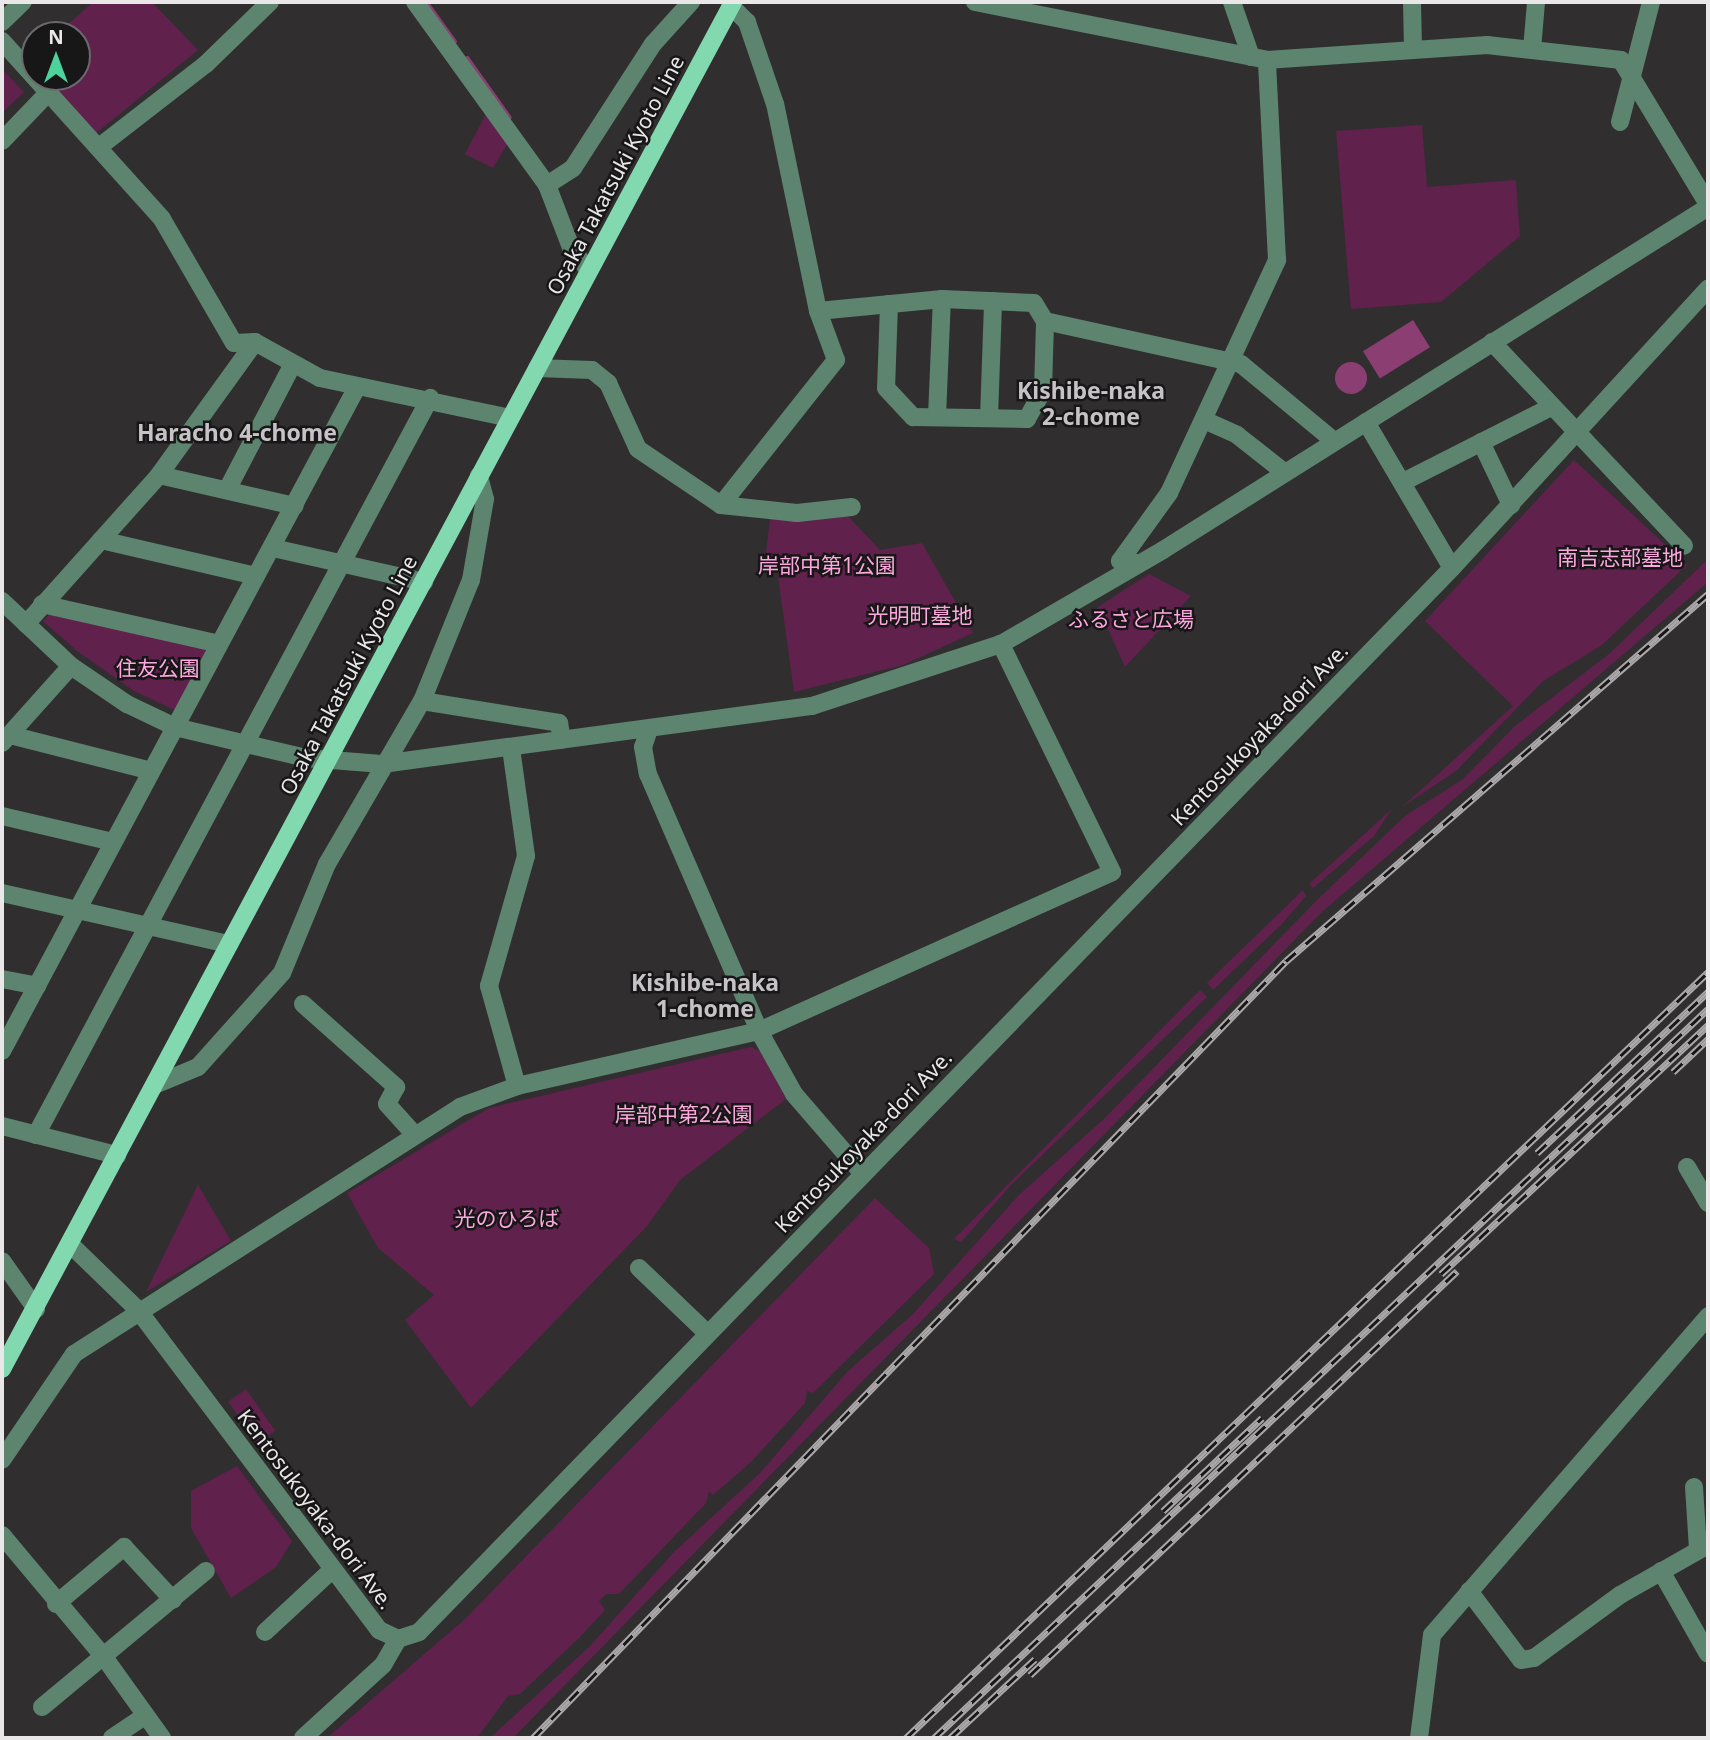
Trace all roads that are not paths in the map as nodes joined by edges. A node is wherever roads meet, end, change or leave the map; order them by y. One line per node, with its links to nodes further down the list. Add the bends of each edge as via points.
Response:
1 (23, 2): 11 (street)
2 (270, 2): 20 (street, via 206,64)
3 (415, 2): 21 (street)
4 (691, 2): 21 (street, via 653,44 573,167)
5 (975, 2): 15 (street)
6 (1232, 2): 15 (street)
7 (1412, 2): 13 (street)
8 (1536, 2): 14 (street)
9 (1651, 2): 16 (street)
10 (732, 4): 23 (main road, Osaka Takatsuki Kyoto Line); 28 (street, via 747,22 775,104)
11 (2, 22)
12 (2, 41): 17 (street)
13 (1413, 48): 14 (street); 15 (street)
14 (1532, 49): 16 (street)
15 (1259, 59): 32 (street, via 1278,260)
16 (1630, 66): 18 (street); 22 (street)
17 (46, 95): 19 (street); 20 (street)
18 (1620, 122)
19 (2, 141)
20 (99, 147): 30 (street, via 162,219 234,343)
21 (547, 185): 23 (street, via 572,250)
22 (1708, 206): 31 (street)
23 (589, 270): 34 (main road, Osaka Takatsuki Kyoto Line)
24 (1708, 289): 43 (street, Kentosukoyaka-dori Ave.)
25 (942, 299): 26 (street); 27 (street); 38 (street)
26 (993, 301): 29 (street, via 1034,303); 40 (street)
27 (890, 304): 28 (street); 38 (street, via 886,388 913,417)
28 (818, 311): 53 (street, via 836,360)
29 (1045, 321): 32 (street); 40 (street, via 1043,390 1027,419)
30 (255, 342): 33 (street); 47 (street)
31 (1492, 342): 37 (street); 42 (street)
32 (1228, 362): 41 (street); 44 (street, via 1241,363)
33 (293, 363): 35 (street); 50 (street)
34 (537, 368): 39 (main road, Osaka Takatsuki Kyoto Line); 53 (street, via 592,370 608,383 623,426 653,464)
35 (357, 387): 36 (street); 52 (street)
36 (430, 398): 39 (street); 58 (street)
37 (1549, 408): 43 (street); 45 (street)
38 (937, 417): 40 (street)
39 (510, 418): 48 (main road, Osaka Takatsuki Kyoto Line)
40 (989, 418)
41 (1204, 420): 46 (street, via 1237,435); 59 (street, via 1169,493 1120,561)
42 (1366, 422): 44 (street); 49 (street)
43 (1575, 434): 51 (street, Kentosukoyaka-dori Ave.); 56 (street)
44 (1334, 441): 46 (street)
45 (1481, 442): 49 (street); 51 (street)
46 (1284, 472): 59 (street)
47 (159, 475): 50 (street); 55 (street)
48 (479, 476): 62 (main road, Osaka Takatsuki Kyoto Line); 69 (street, via 485,499 471,580)
49 (1405, 481): 60 (street)
50 (227, 491): 52 (street)
51 (1511, 505): 60 (street, Kentosukoyaka-dori Ave.)
52 (295, 506): 57 (street)
53 (721, 506): 54 (street, via 797,513)
54 (852, 507)
55 (100, 540): 61 (street); 64 (street)
56 (1684, 546)
57 (273, 548): 58 (street); 61 (street)
58 (342, 562): 62 (street); 74 (street)
59 (1138, 563): 67 (street)
60 (1452, 568): 97 (street, Kentosukoyaka-dori Ave.)
61 (256, 576): 66 (street)
62 (424, 582): 76 (main road, Osaka Takatsuki Kyoto Line)
63 (2, 601): 65 (street)
64 (42, 604): 65 (street); 66 (street)
65 (26, 624): 68 (street)
66 (219, 644): 70 (street)
67 (1000, 644): 71 (street, via 907,680 812,706); 88 (street, via 1112,872)
68 (71, 666): 70 (street); 72 (street)
69 (422, 701): 73 (street, via 559,723); 77 (street)
70 (174, 727): 74 (street); 78 (street)
71 (649, 729): 73 (street); 88 (street, via 643,747 649,774)
72 (8, 739): 78 (street)
73 (562, 740): 75 (street)
74 (245, 742): 76 (street); 83 (street)
75 (511, 748): 77 (street); 91 (street, via 526,856 489,986)
76 (330, 759): 77 (street); 84 (main road, Osaka Takatsuki Kyoto Line)
77 (382, 764): 90 (street, via 327,864 282,973 198,1067)
78 (151, 771): 80 (street)
79 (2, 816): 80 (street)
80 (113, 842): 82 (street)
81 (2, 893): 82 (street)
82 (78, 910): 83 (street); 86 (street)
83 (146, 926): 84 (street); 93 (street)
84 (229, 944): 90 (main road, Osaka Takatsuki Kyoto Line)
85 (2, 979): 86 (street)
86 (37, 986): 89 (street)
87 (303, 1004): 94 (street, via 396,1087 387,1104)
88 (759, 1031): 91 (street); 97 (street, via 794,1094)
89 (2, 1051)
90 (157, 1084): 95 (main road, Osaka Takatsuki Kyoto Line)
91 (517, 1086): 94 (street, via 484,1095)
92 (2, 1126): 93 (street)
93 (36, 1135): 95 (street)
94 (415, 1135): 103 (street)
95 (117, 1155): 99 (main road, Osaka Takatsuki Kyoto Line)
96 (1687, 1167): 98 (street)
97 (863, 1174): 105 (street, Kentosukoyaka-dori Ave.)
98 (1708, 1203)
99 (71, 1245): 102 (main road, Osaka Takatsuki Kyoto Line); 103 (street, Kentosukoyaka-dori Ave.)
100 (2, 1261): 102 (street)
101 (639, 1268): 105 (street, via 661,1279)
102 (36, 1309): 106 (main road, Osaka Takatsuki Kyoto Line)
103 (138, 1310): 107 (street, via 74,1354); 111 (street, Kentosukoyaka-dori Ave.)
104 (1708, 1316): 114 (street)
105 (707, 1333): 118 (street, Kentosukoyaka-dori Ave., via 419,1632)
106 (2, 1369)
107 (2, 1460)
108 (1694, 1487): 110 (street)
109 (2, 1535): 116 (street)
110 (1703, 1547): 113 (street)
111 (331, 1570): 117 (street); 118 (street, Kentosukoyaka-dori Ave., via 379,1630)
112 (206, 1571): 115 (street)
113 (1661, 1571): 114 (street, via 1534,1658 1521,1660); 119 (street)
114 (1469, 1591): 126 (street, via 1432,1635)
115 (173, 1600): 116 (street, via 124,1547); 120 (street)
116 (56, 1604): 120 (street)
117 (265, 1632)
118 (398, 1639): 125 (street, via 383,1665)
119 (1700, 1649)
120 (104, 1657): 121 (street); 122 (street)
121 (42, 1707)
122 (145, 1716): 123 (street); 124 (street)
123 (112, 1738)
124 (162, 1738)
125 (303, 1738)
126 (1419, 1738)

